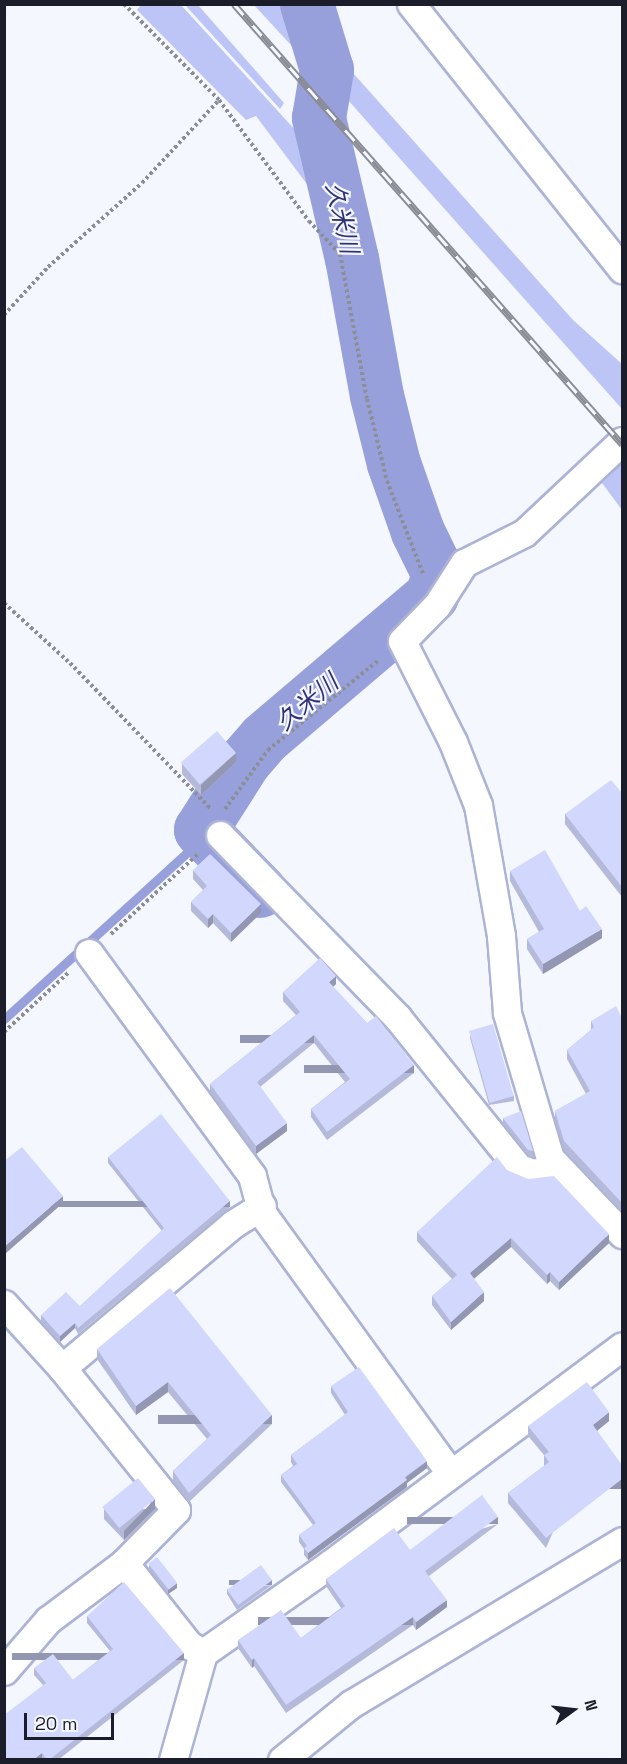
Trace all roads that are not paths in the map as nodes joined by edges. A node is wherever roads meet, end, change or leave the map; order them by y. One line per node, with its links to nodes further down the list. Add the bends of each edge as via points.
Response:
1 (411, 4): 2 (street)
2 (622, 269)
3 (622, 441): 6 (street, via 524,533 464,563 437,605 402,641 453,742 478,806 501,936 507,1013 550,1158)
4 (220, 835): 6 (street, via 397,1017 519,1168 533,1173)
5 (89, 953): 7 (street, via 252,1176)
6 (558, 1168): 8 (street)
7 (261, 1206): 11 (street, via 233,1224); 12 (street, via 275,1231)
8 (622, 1234)
9 (4, 1304): 11 (street)
10 (622, 1346): 12 (street)
11 (62, 1368): 14 (street, via 176,1510)
12 (450, 1473): 15 (street)
13 (622, 1540): 18 (street, via 351,1704)
14 (124, 1563): 15 (street, via 189,1645); 16 (street, via 48,1620)
15 (203, 1653): 17 (street)
16 (4, 1671)
17 (173, 1760)
18 (282, 1760)

